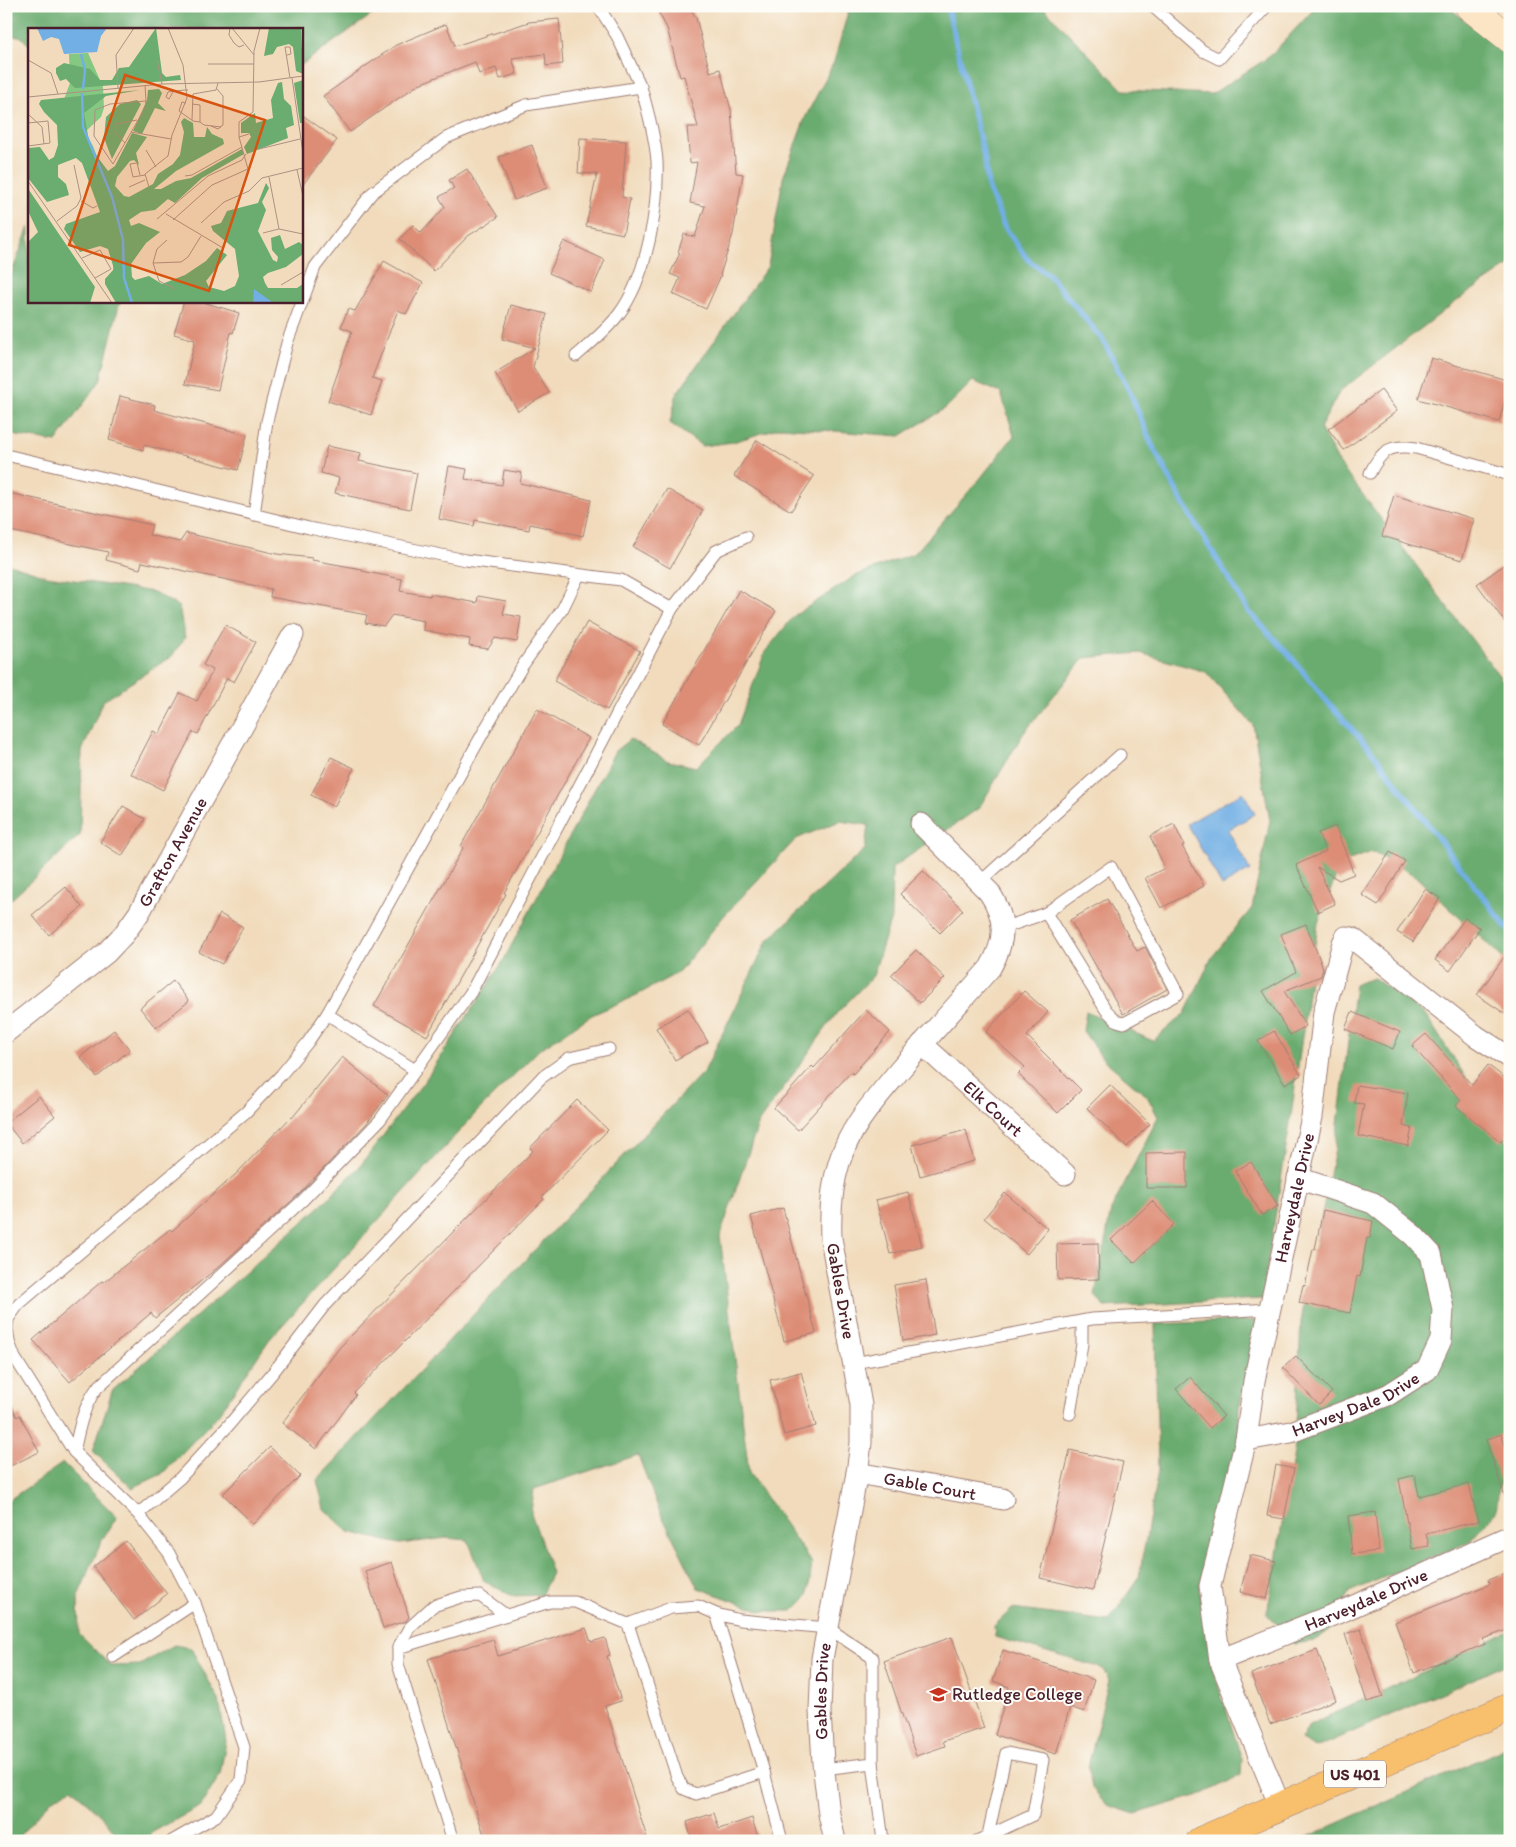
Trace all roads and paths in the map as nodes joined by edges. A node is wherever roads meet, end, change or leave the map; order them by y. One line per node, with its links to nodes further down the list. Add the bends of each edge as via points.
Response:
1 (598, 6): 6 (lane, via 617,36)
2 (1152, 6): 3 (lane, via 1203,51 1219,59)
3 (1267, 6)
4 (1469, 6): 5 (main road)
5 (1510, 39)
6 (641, 87): 7 (lane, via 526,105 446,138 372,193 315,267); 9 (lane, via 657,160 656,202 649,244 636,282 620,313)
7 (302, 302)
8 (302, 302): 13 (lane, via 287,342 267,421)
9 (576, 356)
10 (6, 455): 13 (lane)
11 (1370, 473): 12 (lane, via 1387,450 1400,445)
12 (1510, 475)
13 (254, 515): 15 (lane, via 466,560)
14 (746, 537): 16 (lane, via 716,551)
15 (579, 575): 16 (lane, via 621,580); 23 (lane, via 563,608 523,665 488,724)
16 (672, 609): 28 (lane, via 471,992)
17 (293, 635): 24 (street, Grafton Avenue, via 139,913 124,934)
18 (1120, 755): 20 (lane)
19 (922, 824): 20 (street, Gables Drive)
20 (979, 883): 22 (street, Gables Drive, via 996,903)
21 (1046, 913): 21 (lane, via 1111,866 1178,994 1124,1024 1117,1021 1106,1010); 22 (lane)
22 (1003, 928): 25 (street, Gables Drive, via 1002,941 990,968)
23 (327, 1014): 28 (lane); 36 (lane, via 296,1058 246,1112 19,1304 8,1319 9,1342 14,1358)
24 (6, 1032)
25 (922, 1044): 29 (street, Elk Court); 33 (street, Gables Drive, via 862,1115 839,1161 833,1186 831,1238)
26 (609, 1049): 39 (lane, via 570,1058 541,1078 325,1305 275,1370 180,1478)
27 (1510, 1058): 30 (street, Harveydale Drive, via 1476,1036 1352,938 1346,937 1324,1012 1312,1117)
28 (415, 1070): 36 (lane, via 380,1120 303,1200 97,1388 82,1416)
29 (1065, 1174)
30 (1298, 1178): 31 (street, Harveydale Drive); 35 (street, Harvey Dale Drive, via 1373,1203 1414,1235 1431,1254 1443,1309 1441,1340 1427,1370 1388,1395 1291,1432)
31 (1270, 1310): 32 (lane); 35 (street, Harveydale Drive, via 1254,1381)
32 (1082, 1321): 33 (lane); 34 (lane, via 1082,1344)
33 (854, 1363): 37 (street, Gables Drive, via 861,1404)
34 (1070, 1414)
35 (1246, 1440): 48 (street, Harveydale Drive, via 1210,1586)
36 (74, 1452): 39 (lane)
37 (857, 1473): 38 (street, Gable Court); 45 (street, Gables Drive)
38 (1003, 1499)
39 (138, 1514): 41 (lane, via 169,1553)
40 (1510, 1536): 48 (street, Harveydale Drive, via 1345,1610)
41 (195, 1603): 47 (lane); 55 (lane, via 244,1747 242,1772 241,1780 216,1816)
42 (716, 1614): 44 (lane, via 698,1606 671,1608); 45 (lane, via 740,1620); 52 (lane)
43 (506, 1615): 44 (lane, via 550,1602 575,1602); 46 (lane); 46 (lane, via 480,1596 461,1597 433,1606 409,1628)
44 (628, 1624): 52 (lane, via 684,1790 696,1794)
45 (828, 1628): 50 (lane, via 873,1658); 51 (street, Gables Drive, via 822,1659 820,1711)
46 (398, 1648): 56 (lane, via 398,1664)
47 (113, 1657)
48 (1220, 1660): 53 (street, Harveydale Drive)
49 (1510, 1707): 53 (main road, US 401)
50 (873, 1763): 51 (lane); 59 (lane)
51 (824, 1769): 58 (street, Gables Drive)
52 (764, 1772): 57 (lane)
53 (1280, 1806): 61 (main road, US 401)
54 (988, 1836): 54 (lane, via 1033,1815 1043,1760 1006,1753); 60 (lane)
55 (172, 1841)
56 (453, 1841)
57 (782, 1841)
58 (835, 1841)
59 (883, 1841)
60 (977, 1841)
61 (1200, 1841)

